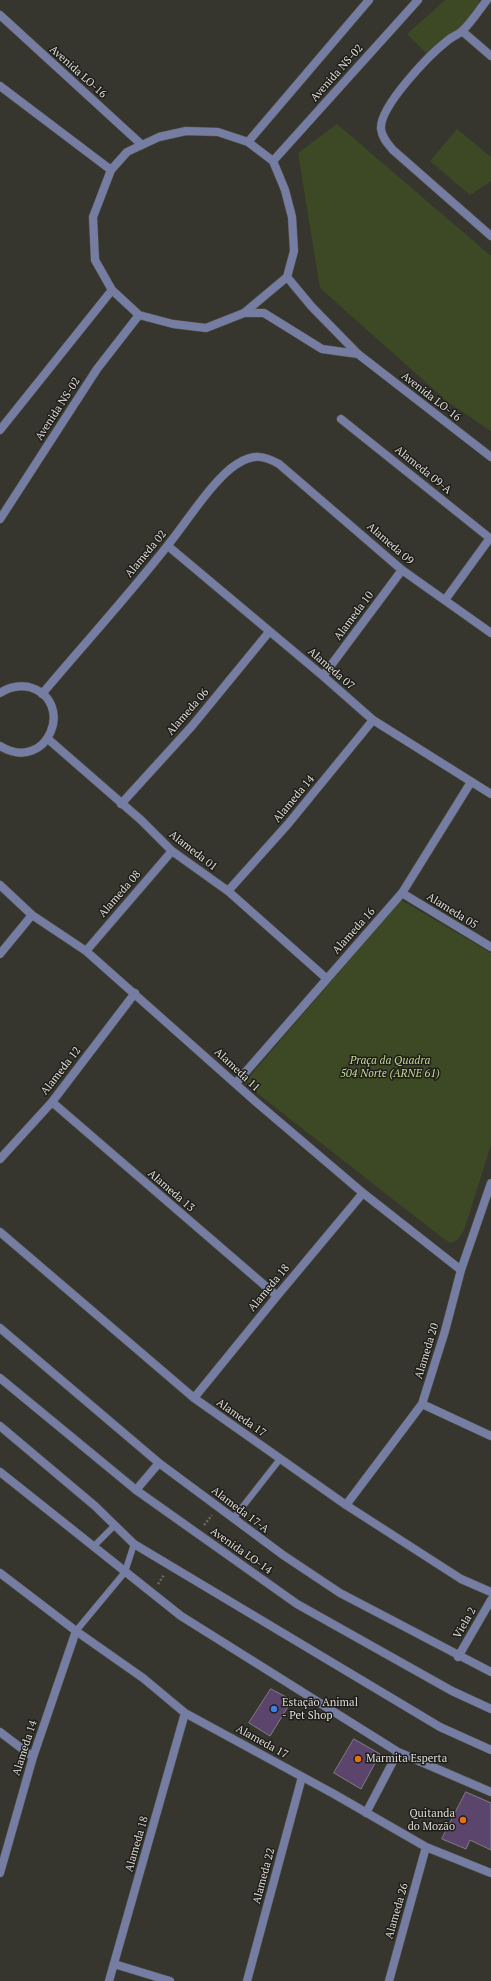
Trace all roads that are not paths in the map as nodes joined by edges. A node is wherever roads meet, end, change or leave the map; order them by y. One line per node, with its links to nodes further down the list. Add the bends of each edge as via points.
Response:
1 (369, 0): 8 (street, Avenida NS-02)
2 (418, 0): 10 (street, Avenida NS-02)
3 (487, 0): 5 (street)
4 (0, 15): 9 (street, Avenida LO-16)
5 (462, 31): 6 (street); 12 (street, via 446,41 397,92 381,122 384,138 393,150)
6 (491, 56)
7 (0, 86): 11 (street)
8 (248, 142): 9 (street, via 218,132 186,132 158,137); 10 (street)
9 (142, 145): 11 (street, via 127,152)
10 (273, 161): 13 (street, via 285,190 292,218 294,251)
11 (111, 170): 14 (street, via 93,217 95,260)
12 (491, 236)
13 (287, 277): 15 (street); 17 (street, Avenida LO-16)
14 (112, 290): 16 (street); 19 (street)
15 (244, 313): 16 (street, via 206,328 173,324); 17 (street, via 264,313 322,350)
16 (139, 315): 22 (street, Avenida NS-02, via 97,369)
17 (358, 354): 20 (street, Avenida LO-16)
18 (341, 419): 23 (street, Alameda 09-A)
19 (0, 430)
20 (491, 457)
21 (279, 464): 24 (street, Alameda 02, via 266,456 254,457 236,464 208,493); 25 (street, Alameda 09)
22 (0, 519)
23 (491, 539): 26 (street)
24 (168, 546): 27 (street, Alameda 07); 31 (street, Alameda 02)
25 (402, 570): 26 (street, Alameda 09); 29 (street, Alameda 10)
26 (445, 600): 28 (street, Alameda 09)
27 (269, 632): 29 (street, Alameda 07); 37 (street, Alameda 06, via 192,726)
28 (491, 633)
29 (323, 676): 32 (street, Alameda 07)
30 (2, 689): 31 (street, via 24,686 34,688)
31 (42, 694): 33 (street, via 53,710 54,720)
32 (373, 720): 35 (street, Alameda 07); 40 (street, Alameda 14, via 288,824)
33 (48, 739): 34 (street, via 30,752 18,753); 37 (street, Alameda 01)
34 (0, 746)
35 (471, 782): 36 (street, Alameda 07); 41 (street, Alameda 16)
36 (491, 794)
37 (121, 804): 38 (street, Alameda 01)
38 (172, 851): 40 (street, Alameda 01); 44 (street, Alameda 08)
39 (0, 885): 42 (street, Alameda 11)
40 (228, 891): 46 (street, Alameda 01)
41 (402, 893): 43 (street, Alameda 05); 46 (street, Alameda 16)
42 (32, 915): 44 (street, Alameda 11); 45 (street)
43 (491, 947)
44 (86, 951): 47 (street, Alameda 11)
45 (0, 954)
46 (326, 978): 48 (street, Alameda 16)
47 (135, 993): 48 (street, Alameda 11); 49 (street, Alameda 12)
48 (236, 1083): 52 (street, Alameda 11)
49 (52, 1102): 50 (street, Alameda 12); 55 (street, Alameda 13)
50 (0, 1160)
51 (491, 1183): 54 (street, Alameda 20)
52 (364, 1194): 54 (street, Alameda 11); 55 (street, Alameda 18)
53 (0, 1232): 58 (street, Alameda 17)
54 (461, 1270): 59 (street, Alameda 20)
55 (276, 1296): 58 (street, Alameda 18)
56 (0, 1328): 63 (street, Alameda 17-A)
57 (0, 1378): 65 (street, Avenida LO-14)
58 (194, 1398): 62 (street, Alameda 17)
59 (422, 1404): 61 (street); 66 (street, Alameda 20)
60 (0, 1426): 68 (street)
61 (491, 1436)
62 (280, 1459): 66 (street, Alameda 17); 67 (lane)
63 (158, 1463): 65 (street); 67 (street, Alameda 17-A)
64 (0, 1472): 70 (street)
65 (136, 1490): 78 (street, Avenida LO-14, via 297,1604 452,1691)
66 (346, 1505): 73 (street, Alameda 17, via 461,1579)
67 (233, 1519): 76 (street, Alameda 17-A, via 340,1593)
68 (115, 1525): 69 (street); 70 (lane)
69 (134, 1544): 71 (lane); 81 (street, via 440,1727)
70 (94, 1546): 71 (street)
71 (126, 1572): 75 (lane); 82 (street, via 181,1616)
72 (0, 1573): 75 (street, Alameda 17)
73 (491, 1592)
74 (491, 1600): 76 (street, Viela 2)
75 (76, 1631): 79 (street, Alameda 17, via 143,1678); 83 (street, Alameda 14)
76 (458, 1657): 77 (street, Alameda 17-A)
77 (491, 1672)
78 (491, 1709)
79 (185, 1713): 84 (street, Alameda 17); 90 (street, Alameda 18)
80 (0, 1732): 83 (street)
81 (491, 1750)
82 (398, 1752): 85 (street); 86 (street)
83 (33, 1757): 88 (street, Alameda 14)
84 (302, 1777): 86 (street, Alameda 17); 93 (street, Alameda 22)
85 (491, 1792)
86 (366, 1813): 87 (street, Alameda 17)
87 (426, 1847): 89 (street, Alameda 17); 94 (street, Alameda 26)
88 (0, 1873)
89 (491, 1873)
90 (114, 1964): 91 (street, Alameda 18); 92 (street)
91 (109, 1981)
92 (170, 1981)
93 (247, 1981)
94 (389, 1981)

